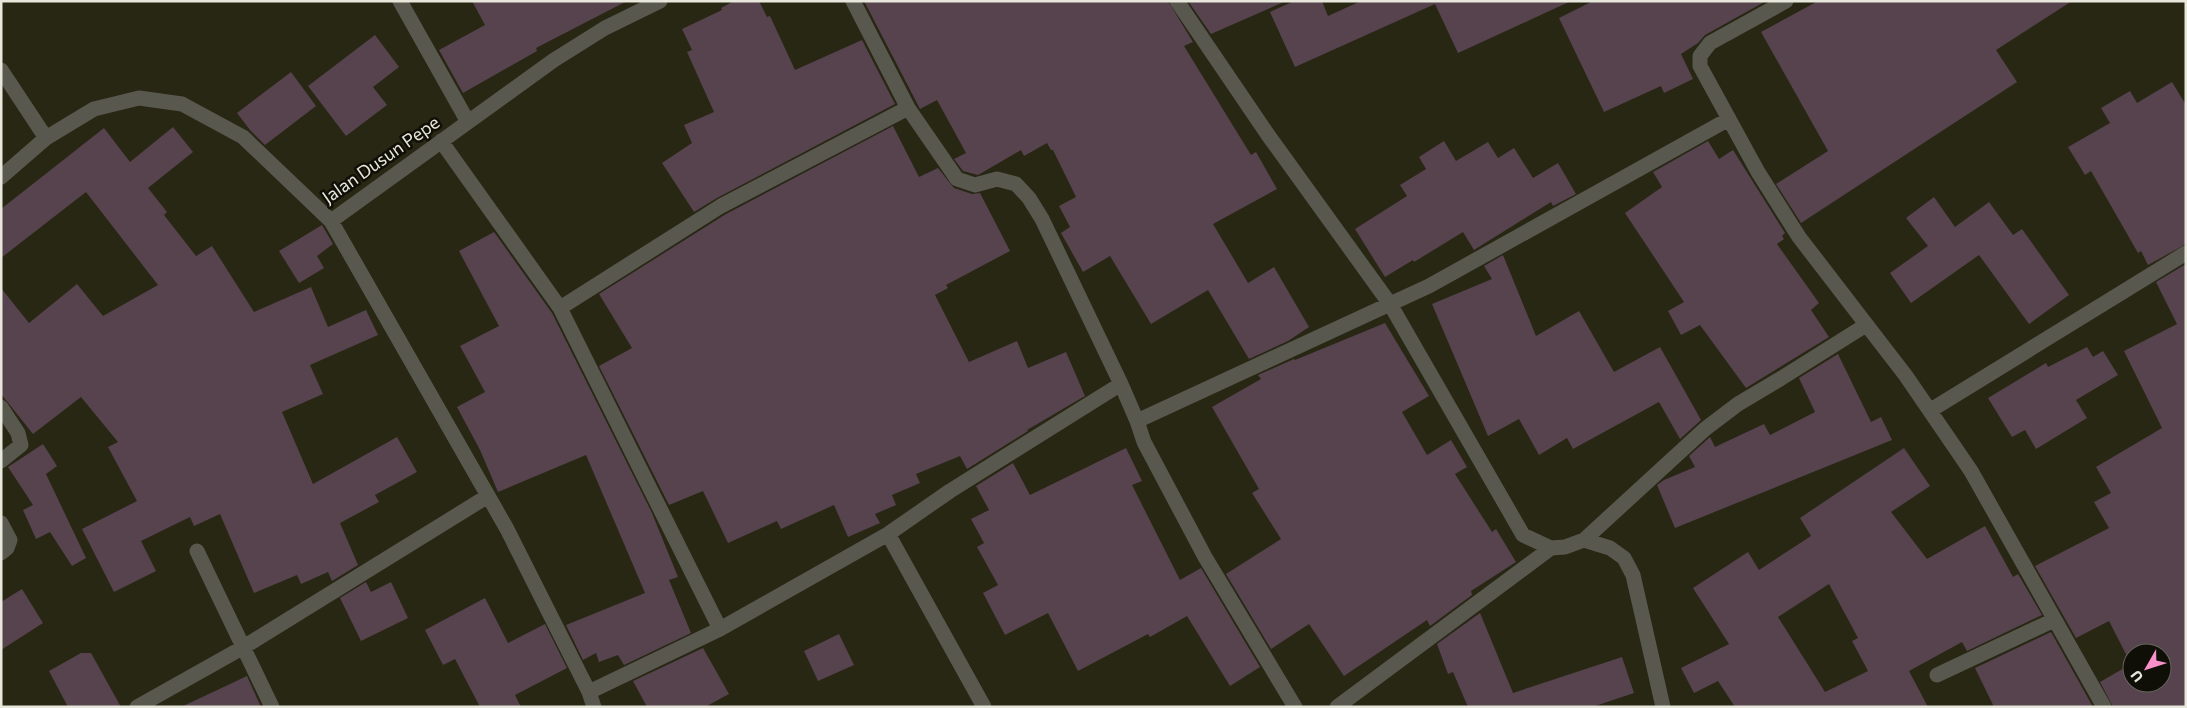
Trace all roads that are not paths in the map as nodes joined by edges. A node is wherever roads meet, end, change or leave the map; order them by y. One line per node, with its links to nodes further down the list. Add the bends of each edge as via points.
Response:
1 (400, 1): 9 (street)
2 (660, 1): 9 (street, Jalan Dusun Pepe, via 605,28 554,60)
3 (853, 1): 7 (street)
4 (1177, 1): 15 (street, via 1273,144)
5 (1786, 1): 8 (street, via 1710,43 1700,56 1700,66)
6 (1, 70): 10 (street)
7 (908, 108): 16 (street, via 721,206); 18 (street, via 957,179 975,185 998,179 1016,184 1029,198)
8 (1729, 119): 15 (street, via 1429,286); 17 (street, via 1799,237)
9 (468, 122): 11 (street, Jalan Dusun Pepe)
10 (46, 138): 12 (street, Jalan Dusun Pepe); 13 (street, Jalan Dusun Pepe, via 94,110 139,98 182,104 243,137)
11 (441, 141): 13 (street, Jalan Dusun Pepe); 16 (street)
12 (1, 177)
13 (331, 221): 23 (street)
14 (2186, 253): 20 (street)
15 (1390, 304): 21 (street); 27 (street, via 1523,535)
16 (560, 308): 31 (street)
17 (1866, 325): 20 (street); 26 (street, via 1718,419)
18 (1121, 384): 21 (street); 25 (street, via 950,491)
19 (1, 407): 22 (street, via 18,433 21,445)
20 (1931, 410): 30 (street, via 1971,471)
21 (1137, 421): 39 (street, via 1144,442 1205,558)
22 (1, 461)
23 (488, 496): 32 (street); 34 (street)
24 (1, 523): 29 (street, via 10,540)
25 (888, 534): 31 (street); 38 (street)
26 (1584, 540): 27 (street); 41 (street, via 1610,548 1624,558 1633,575)
27 (1551, 548): 40 (street)
28 (197, 551): 32 (street)
29 (1, 553)
30 (2054, 620): 33 (street); 42 (street)
31 (720, 629): 34 (street)
32 (242, 648): 35 (street); 36 (street)
33 (1937, 675)
34 (589, 692): 37 (street)
35 (137, 707)
36 (272, 707)
37 (594, 707)
38 (984, 707)
39 (1295, 707)
40 (1337, 707)
41 (1663, 707)
42 (2104, 707)

